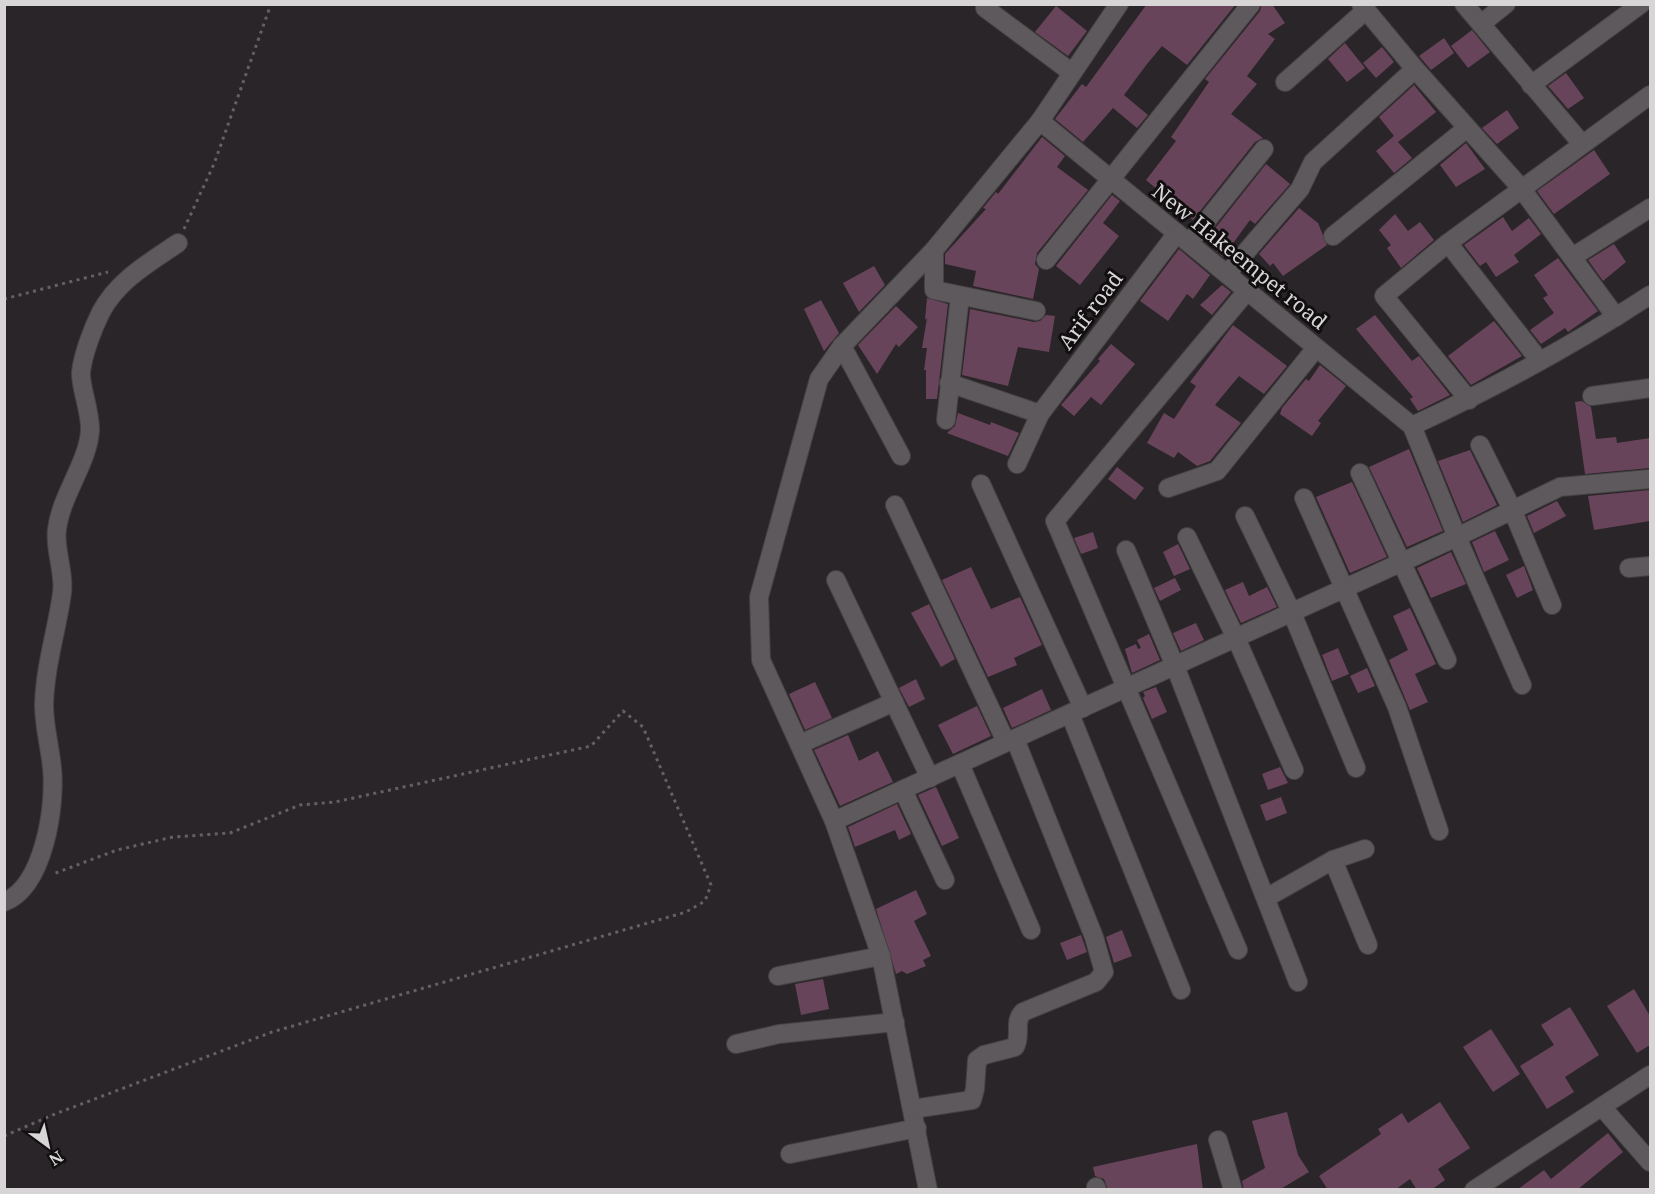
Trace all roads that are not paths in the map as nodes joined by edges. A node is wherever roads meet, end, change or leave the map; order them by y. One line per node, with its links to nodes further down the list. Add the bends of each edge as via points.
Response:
1 (987, 4): 10 (street, via 985,8)
2 (1119, 4): 10 (street)
3 (1251, 4): 18 (street)
4 (1464, 4): 8 (street)
5 (1506, 4): 8 (street)
6 (1641, 4): 12 (street)
7 (1364, 7): 9 (street); 11 (street)
8 (1481, 24): 12 (street)
9 (1415, 69): 15 (street); 28 (street, via 1313,162 1300,189)
10 (1071, 72): 14 (street)
11 (1285, 82)
12 (1531, 85): 16 (street)
13 (1650, 95): 16 (street)
14 (1040, 121): 18 (street, New Hakeempet road); 25 (street)
15 (1467, 128): 19 (street); 21 (street)
16 (1582, 144): 19 (street)
17 (1264, 149): 22 (street, Arif road)
18 (1110, 178): 22 (street, New Hakeempet road); 27 (street)
19 (1521, 188): 24 (street); 26 (street)
20 (1650, 208): 26 (street)
21 (1334, 236)
22 (1183, 238): 28 (street, New Hakeempet road); 41 (street, Arif road)
23 (178, 243): 85 (street, via 117,287 100,313 81,374 90,432 56,531 62,592 44,706 53,805 42,851 29,882)
24 (1448, 243): 36 (street); 40 (street, via 1384,296)
25 (934, 250): 31 (street, via 934,290); 34 (street)
26 (1574, 256): 33 (street)
27 (1046, 260)
28 (1227, 274): 29 (street, New Hakeempet road)
29 (1247, 291): 35 (street, New Hakeempet road); 69 (street, via 1055,521)
30 (1650, 295): 33 (street)
31 (960, 297): 32 (street); 37 (street)
32 (1036, 311)
33 (1616, 317): 36 (street)
34 (842, 345): 45 (street); 73 (street, via 819,379 759,597 761,660)
35 (1316, 348): 43 (street, New Hakeempet road); 50 (street, via 1216,471)
36 (1539, 360): 40 (street)
37 (949, 382): 41 (street); 42 (street)
38 (1650, 388): 39 (street)
39 (1592, 396)
40 (1469, 400): 43 (street)
41 (1040, 414): 46 (street, Arif road)
42 (946, 420)
43 (1416, 436): 56 (street)
44 (1480, 445): 53 (street)
45 (901, 456)
46 (1017, 464)
47 (1360, 473): 58 (street)
48 (1650, 478): 53 (street, via 1560,486)
49 (981, 484): 71 (street)
50 (1168, 488)
51 (1304, 498): 62 (street)
52 (895, 505): 72 (street)
53 (1512, 509): 56 (street); 63 (street)
54 (1245, 516): 64 (street)
55 (1186, 537): 65 (street)
56 (1457, 537): 58 (street); 68 (street)
57 (1125, 550): 67 (street)
58 (1400, 563): 62 (street); 66 (street)
59 (1650, 566): 60 (street)
60 (1629, 568)
61 (836, 580): 70 (street)
62 (1344, 589): 64 (street); 80 (street, via 1397,706)
63 (1552, 605)
64 (1292, 613): 65 (street); 75 (street)
65 (1236, 638): 67 (street); 76 (street)
66 (1447, 660)
67 (1175, 666): 69 (street); 84 (street)
68 (1522, 685)
69 (1125, 689): 71 (street); 88 (street)
70 (894, 702): 73 (street); 77 (street)
71 (1077, 711): 72 (street); 92 (street)
72 (1011, 740): 74 (street); 97 (street, via 1094,937 1104,972 1096,981 1023,1012 1017,1020 1019,1036 1015,1047 977,1060 972,1100)
73 (800, 744): 79 (street)
74 (960, 764): 77 (street); 86 (street)
75 (1356, 768)
76 (1294, 770)
77 (930, 778): 78 (street)
78 (903, 790): 79 (street); 83 (street)
79 (834, 821): 89 (street)
80 (1439, 831)
81 (1365, 849): 82 (street)
82 (1333, 860): 84 (street); 87 (street)
83 (945, 880)
84 (1266, 898): 91 (street)
85 (4, 902)
86 (1031, 930)
87 (1368, 945)
88 (1238, 950)
89 (881, 956): 90 (street); 93 (street)
90 (778, 976)
91 (1298, 982)
92 (1181, 990)
93 (895, 1022): 94 (street, via 779,1034); 97 (street)
94 (736, 1044)
95 (1650, 1075): 96 (street)
96 (1602, 1107): 101 (street); 104 (street)
97 (913, 1109): 98 (street)
98 (917, 1128): 100 (street); 102 (street)
99 (1218, 1140): 103 (street)
100 (790, 1154)
101 (1650, 1162)
102 (928, 1190)
103 (1233, 1190)
104 (1474, 1190)

